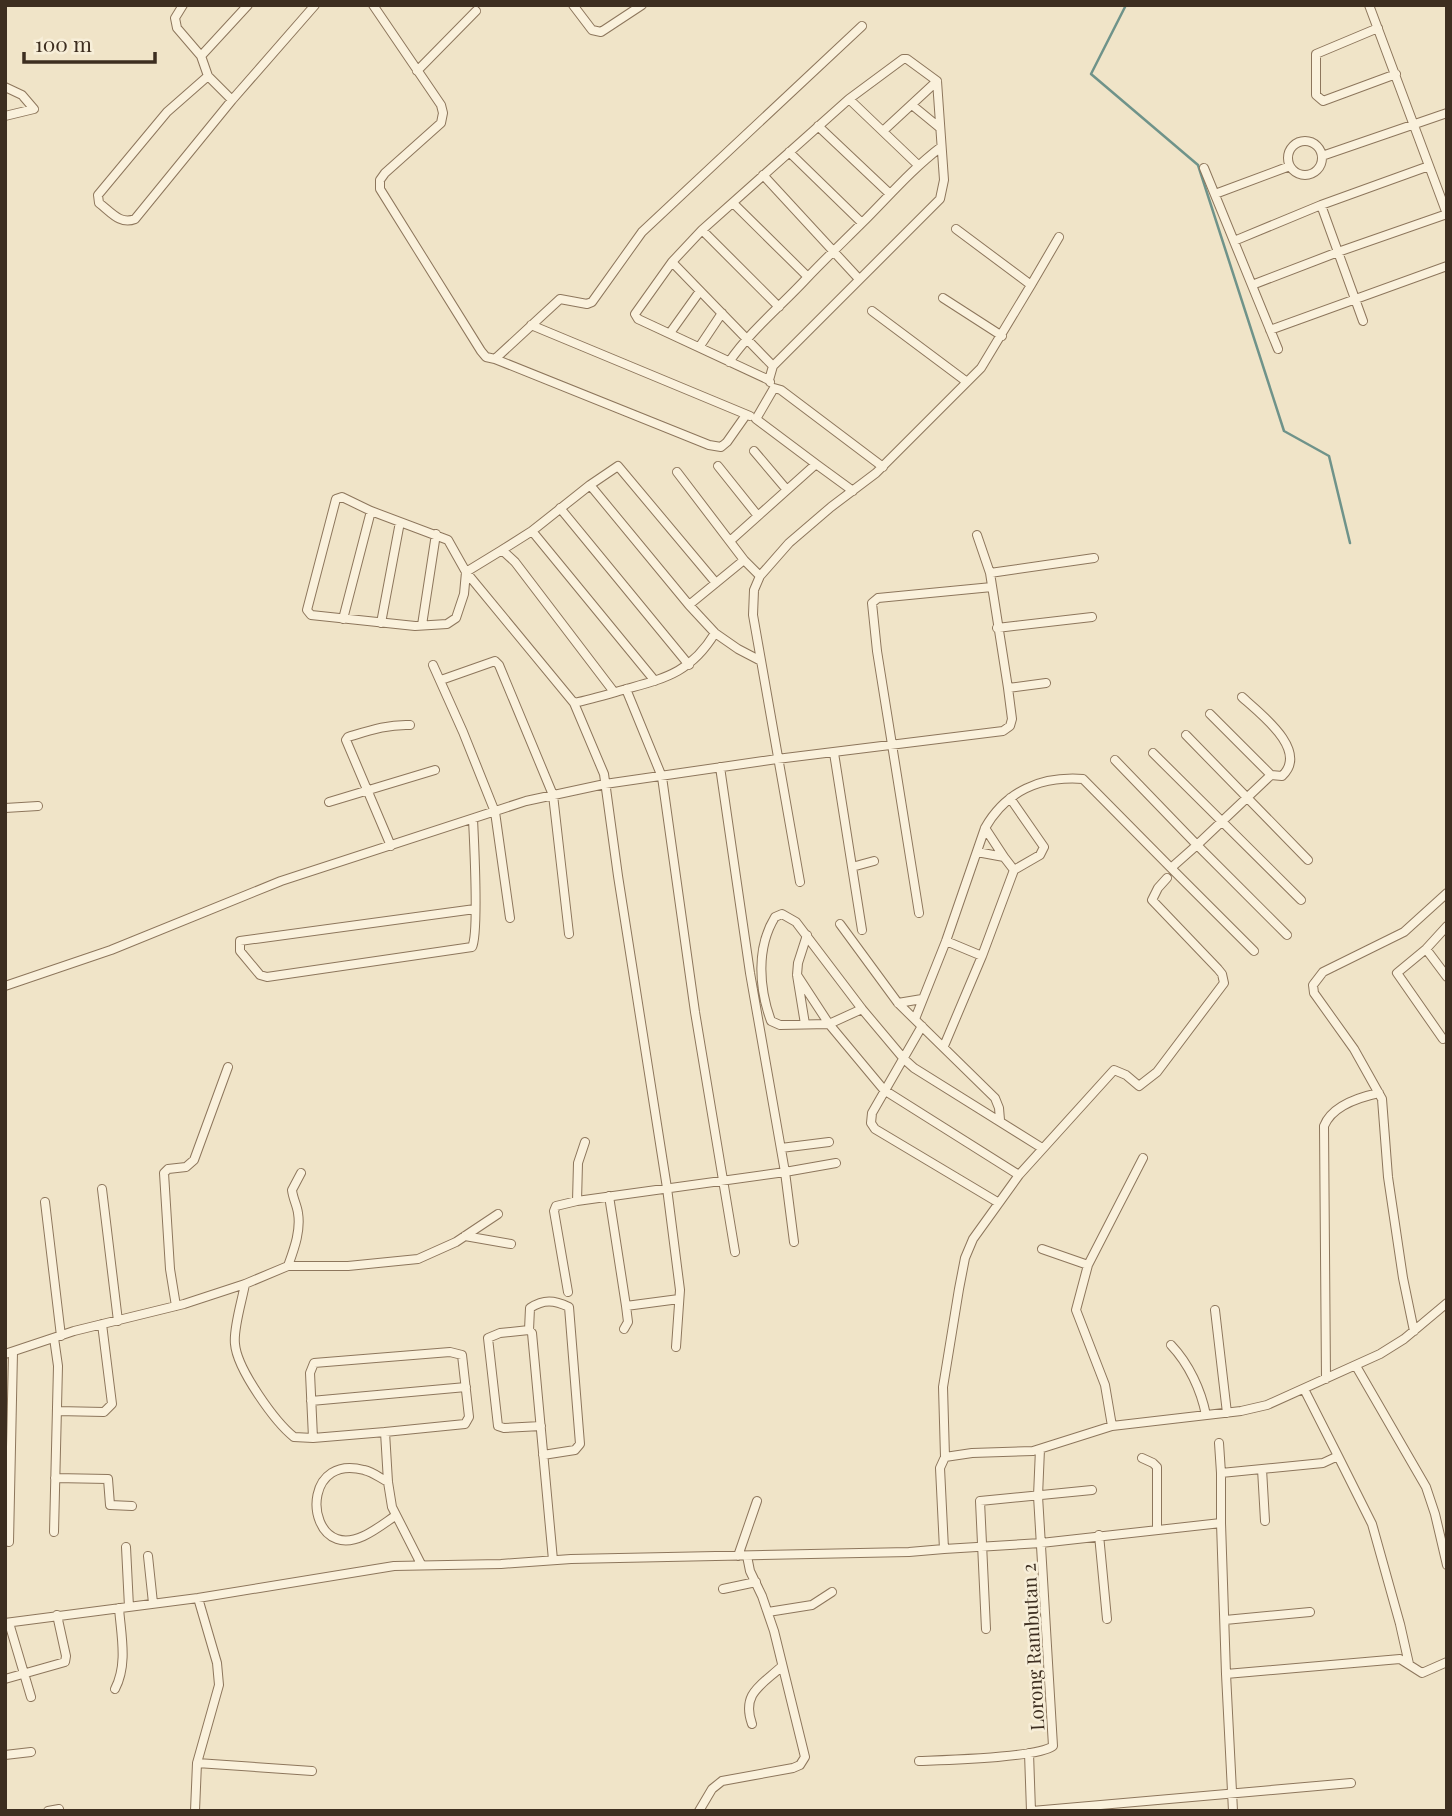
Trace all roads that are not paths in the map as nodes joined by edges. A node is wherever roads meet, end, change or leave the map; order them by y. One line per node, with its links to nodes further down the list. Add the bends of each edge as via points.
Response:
1 (183, 5): 12 (street, via 175,18 177,28)
2 (248, 5): 12 (street)
3 (315, 5): 19 (street)
4 (373, 5): 13 (street)
5 (573, 5): 8 (street, via 592,30 601,32)
6 (642, 5): 8 (street)
7 (1369, 5): 11 (street)
8 (630, 9)
9 (476, 10): 13 (street)
10 (862, 26): 60 (street, via 642,232 592,302 560,299)
11 (1378, 28): 14 (street); 14 (street, via 1316,54 1316,95 1323,101)
12 (201, 56): 15 (street)
13 (417, 71): 67 (street, via 441,105 440,124 385,173 380,189 481,351)
14 (1396, 74): 23 (street)
15 (208, 76): 19 (street); 19 (street, via 167,112 106,184 98,195 99,203 120,220 135,219)
16 (937, 82): 18 (street, via 904,58); 20 (street); 25 (street)
17 (5, 87): 22 (street, via 22,95 34,109)
18 (849, 99): 24 (street); 26 (street)
19 (232, 100)
20 (912, 104): 25 (street); 26 (street)
21 (1447, 113): 23 (street)
22 (5, 116)
23 (1415, 123): 29 (street); 32 (street)
24 (818, 126): 28 (street); 35 (street)
25 (940, 128): 27 (street)
26 (883, 131): 30 (street)
27 (941, 147): 30 (street); 50 (street, via 944,180 940,199)
28 (789, 152): 34 (street); 40 (street)
29 (1322, 156): 31 (street, via 1320,167 1311,174 1299,174); 31 (street, via 1312,142 1300,141 1288,155)
30 (918, 165): 35 (street)
31 (1290, 166): 36 (street)
32 (1429, 166): 38 (street); 39 (street)
33 (1204, 168): 36 (street)
34 (763, 175): 37 (street); 45 (street)
35 (890, 194): 40 (street)
36 (1215, 194): 44 (street)
37 (733, 203): 42 (street); 49 (street)
38 (1321, 205): 44 (street); 46 (street)
39 (1447, 214): 46 (street)
40 (862, 223): 45 (street)
41 (956, 229): 51 (street)
42 (702, 230): 47 (street); 56 (street)
43 (1059, 237): 51 (street)
44 (1234, 241): 52 (street)
45 (832, 250): 49 (street); 50 (street)
46 (1338, 252): 52 (street); 55 (street)
47 (673, 262): 53 (street); 62 (street, via 635,314)
48 (1447, 266): 55 (street)
49 (808, 277): 56 (street)
50 (859, 279): 69 (street)
51 (1031, 285): 63 (street)
52 (1252, 285): 61 (street)
53 (700, 290): 58 (street); 62 (street)
54 (943, 298): 63 (street)
55 (1355, 300): 59 (street); 61 (street)
56 (779, 307): 64 (street)
57 (872, 311): 70 (street)
58 (722, 313): 64 (street); 65 (street)
59 (1363, 321)
60 (531, 325): 67 (street); 72 (street)
61 (1270, 330): 66 (street)
62 (670, 333): 65 (street)
63 (1002, 336): 70 (street)
64 (746, 337): 68 (street); 69 (street)
65 (700, 346): 68 (street)
66 (1278, 349)
67 (495, 359): 72 (street, via 709,445 721,447)
68 (730, 362): 71 (street)
69 (773, 366): 71 (street)
70 (967, 382): 77 (street)
71 (771, 384): 73 (street); 77 (street)
72 (746, 415): 73 (street)
73 (756, 419): 75 (street)
74 (754, 451): 80 (street)
75 (816, 464): 80 (street); 81 (street)
76 (718, 466): 84 (street)
77 (883, 467): 81 (street)
78 (677, 472): 89 (street)
79 (590, 485): 82 (street); 96 (street, via 620,466); 98 (street)
80 (787, 490): 84 (street)
81 (853, 491): 95 (street, via 789,544)
82 (561, 508): 86 (street); 107 (street)
83 (372, 511): 85 (street); 100 (street); 100 (street, via 342,497 336,499 321,553 307,610 311,615)
84 (758, 516): 89 (street)
85 (400, 522): 87 (street); 101 (street)
86 (532, 531): 90 (street); 109 (street)
87 (436, 534): 93 (street, via 453,545); 102 (street)
88 (977, 535): 94 (street)
89 (730, 541): 92 (street)
90 (502, 550): 93 (street); 113 (street)
91 (1094, 558): 94 (street)
92 (744, 560): 95 (street); 96 (street)
93 (467, 572): 102 (street, via 454,621); 115 (street)
94 (990, 573): 97 (street)
95 (760, 576): 105 (street, via 752,608)
96 (716, 583): 98 (street)
97 (992, 587): 103 (street); 119 (street, via 878,598 872,603)
98 (688, 605): 104 (street)
99 (1092, 617): 103 (street)
100 (343, 619): 101 (street)
101 (381, 623): 102 (street)
102 (422, 625)
103 (997, 628): 111 (street)
104 (715, 633): 105 (street); 107 (street)
105 (761, 661): 122 (street)
106 (433, 665): 108 (street)
107 (689, 665): 109 (street)
108 (441, 680): 130 (street, via 486,663 499,665); 136 (street)
109 (655, 681): 112 (street)
110 (1046, 683): 111 (street)
111 (1008, 688): 119 (street, via 1012,719 1006,730)
112 (626, 689): 113 (street); 127 (street)
113 (614, 692): 115 (street)
114 (1242, 696): 126 (street, via 1285,740 1288,768 1282,776)
115 (574, 703): 128 (street)
116 (1210, 714): 126 (street)
117 (410, 724): 129 (street, via 348,737)
118 (1186, 735): 132 (street)
119 (893, 746): 120 (street); 154 (street)
120 (834, 753): 122 (street); 146 (street)
121 (1153, 753): 138 (street)
122 (776, 759): 124 (street); 150 (street)
123 (1115, 760): 140 (street)
124 (720, 767): 127 (street); 185 (street)
125 (435, 770): 129 (street)
126 (1271, 775): 132 (street)
127 (662, 777): 128 (street); 192 (street)
128 (606, 784): 130 (street); 194 (street)
129 (368, 791): 133 (street); 141 (street)
130 (553, 794): 136 (street); 159 (street)
131 (1010, 798): 139 (street); 147 (street, via 1042,782 1083,779); 148 (street, via 1044,847 1040,855)
132 (1248, 798): 138 (street); 144 (street)
133 (328, 802)
134 (37, 806): 135 (street)
135 (5, 808)
136 (495, 812): 137 (street); 155 (street)
137 (473, 819): 141 (street); 153 (street)
138 (1223, 821): 140 (street); 152 (street)
139 (985, 828): 142 (street); 143 (street)
140 (1197, 845): 147 (street); 161 (street)
141 (391, 846): 168 (street, via 281,881 92,957)
142 (977, 852): 143 (street); 162 (street)
143 (1004, 858): 148 (street)
144 (1308, 860)
145 (874, 861): 146 (street)
146 (852, 867): 158 (street)
147 (1171, 868): 164 (street)
148 (1014, 870): 165 (street)
149 (1167, 878): 186 (street, via 1152,900 1218,969 1224,983 1157,1072 1139,1086 1114,1070)
150 (800, 883)
151 (1447, 892): 181 (street, via 1404,932 1323,972 1313,985)
152 (1301, 900)
153 (475, 909): 153 (street, via 240,941 239,947 260,975 267,977 469,948 475,940)
154 (919, 913)
155 (510, 918)
156 (840, 924): 170 (street)
157 (1447, 926): 163 (street)
158 (862, 930)
159 (569, 934)
160 (807, 935): 166 (street); 171 (street); 173 (street, via 788,915 775,917 760,973 771,1021)
161 (1287, 935)
162 (946, 942): 165 (street); 169 (street)
163 (1426, 948): 167 (street); 176 (street, via 1397,973)
164 (1254, 951)
165 (982, 956): 177 (street)
166 (797, 975): 173 (street); 174 (street)
167 (1447, 977)
168 (5, 986)
169 (922, 999): 170 (street); 172 (street)
170 (898, 1003): 172 (street)
171 (862, 1009): 174 (street); 178 (street)
172 (915, 1019): 175 (street)
173 (805, 1024): 174 (street)
174 (829, 1024): 180 (street)
175 (922, 1026): 177 (street); 178 (street)
176 (1443, 1039)
177 (944, 1046): 182 (street, via 995,1098)
178 (904, 1059): 180 (street); 182 (street)
179 (228, 1067): 211 (street, via 194,1160 189,1166 164,1173 170,1269)
180 (884, 1090): 191 (street); 198 (street, via 872,1113 873,1126)
181 (1379, 1093): 218 (street); 224 (street, via 1347,1105 1324,1126)
182 (1000, 1120): 186 (street)
183 (585, 1142): 196 (street, via 578,1163)
184 (829, 1142): 185 (street)
185 (781, 1148): 189 (street)
186 (1042, 1148): 191 (street)
187 (1143, 1158): 205 (street)
188 (836, 1163): 189 (street)
189 (785, 1172): 192 (street); 201 (street)
190 (301, 1173): 206 (street, via 292,1190 299,1224)
191 (1019, 1175): 198 (street)
192 (723, 1180): 194 (street); 204 (street)
193 (102, 1188): 214 (street)
194 (667, 1188): 195 (street); 209 (street)
195 (609, 1196): 196 (street); 212 (street)
196 (577, 1201): 208 (street, via 556,1206 554,1211)
197 (45, 1202): 219 (street)
198 (999, 1203): 239 (street, via 965,1258 943,1387)
199 (498, 1214): 200 (street)
200 (465, 1236): 202 (street); 206 (street, via 418,1259)
201 (794, 1242)
202 (511, 1244)
203 (1042, 1249): 205 (street)
204 (735, 1252)
205 (1088, 1265): 232 (street, via 1076,1313 1105,1385)
206 (288, 1266): 207 (street)
207 (244, 1284): 211 (street); 234 (street, via 235,1344 243,1367 289,1433)
208 (568, 1292)
209 (679, 1299): 212 (street); 221 (street)
210 (1447, 1303): 218 (street)
211 (180, 1305): 214 (street)
212 (626, 1306): 216 (street)
213 (1215, 1310): 229 (street)
214 (118, 1321): 215 (street)
215 (102, 1325): 219 (street); 228 (street, via 112,1404 104,1412)
216 (624, 1329)
217 (529, 1330): 231 (street); 231 (street, via 488,1338 497,1423 504,1428); 237 (street, via 530,1308 538,1303 559,1302 569,1307 580,1444 575,1450)
218 (1414, 1331): 223 (street)
219 (58, 1337): 222 (street); 228 (street)
220 (1171, 1345): 230 (street, via 1202,1395)
221 (676, 1347)
222 (7, 1352): 255 (street)
223 (1356, 1366): 224 (street); 264 (street, via 1426,1487)
224 (1326, 1379): 226 (street)
225 (466, 1387): 227 (street); 227 (street, via 464,1359 459,1352 317,1362 311,1367); 233 (street, via 469,1417 465,1424)
226 (1304, 1389): 229 (street, via 1267,1405); 238 (street)
227 (311, 1401): 234 (street)
228 (57, 1411): 243 (street)
229 (1227, 1413): 230 (street)
230 (1206, 1415): 232 (street)
231 (541, 1426): 237 (street)
232 (1112, 1426): 236 (street)
233 (385, 1432): 234 (street); 244 (street)
234 (313, 1438)
235 (1219, 1443): 242 (street)
236 (1040, 1449): 239 (street); 246 (street, Lorong Rambutan 2)
237 (543, 1455): 262 (street)
238 (1338, 1456): 241 (street, via 1323,1463); 280 (street, via 1372,1524)
239 (945, 1457): 259 (street, via 940,1468)
240 (1142, 1458): 252 (street, via 1157,1467)
241 (1262, 1469): 242 (street); 250 (street)
242 (1221, 1473): 251 (street)
243 (55, 1478): 248 (street, via 108,1479 110,1504); 253 (street)
244 (388, 1482): 249 (street); 249 (street, via 368,1470 337,1469 319,1485 320,1521 337,1539 362,1537)
245 (1092, 1490): 246 (street)
246 (1038, 1496): 256 (street, Lorong Rambutan 2); 258 (street, via 980,1502)
247 (757, 1501): 261 (street)
248 (132, 1506)
249 (395, 1516): 263 (street)
250 (1265, 1521)
251 (1221, 1523): 252 (street); 276 (street)
252 (1157, 1529): 254 (street)
253 (54, 1532)
254 (1099, 1535): 256 (street); 275 (street)
255 (9, 1542)
256 (1041, 1542): 258 (street); 289 (street, Lorong Rambutan 2, via 1053,1744)
257 (126, 1546): 270 (street)
258 (981, 1548): 259 (street); 278 (street)
259 (944, 1549): 261 (street)
260 (148, 1556): 269 (street)
261 (743, 1556): 262 (street); 265 (street)
262 (553, 1560): 263 (street)
263 (421, 1564): 268 (street, via 371,1568)
264 (1447, 1565)
265 (756, 1582): 266 (street); 272 (street)
266 (723, 1589)
267 (832, 1592): 272 (street, via 811,1605)
268 (198, 1598): 269 (street); 292 (street, via 219,1685)
269 (153, 1604): 270 (street)
270 (130, 1607): 271 (street)
271 (119, 1608): 274 (street); 285 (street, via 123,1670)
272 (768, 1612): 281 (street)
273 (1310, 1612): 276 (street)
274 (57, 1615): 277 (street); 283 (street, via 66,1660)
275 (1107, 1619)
276 (1225, 1620): 282 (street)
277 (7, 1623): 283 (street)
278 (986, 1629)
279 (1447, 1662): 280 (street, via 1422,1673)
280 (1409, 1664): 282 (street, via 1400,1659)
281 (782, 1666): 287 (street, via 749,1700); 299 (street, via 804,1761 793,1768 722,1781)
282 (1226, 1674): 295 (street)
283 (24, 1675): 284 (street); 286 (street)
284 (5, 1679)
285 (115, 1689)
286 (31, 1697)
287 (752, 1724)
288 (32, 1752): 290 (street)
289 (1028, 1753): 291 (street, Lorong Rambutan 2); 300 (street)
290 (5, 1755)
291 (919, 1761)
292 (197, 1763): 293 (street); 298 (street)
293 (312, 1771)
294 (1351, 1783): 295 (street)
295 (1233, 1793): 300 (street); 301 (street)
296 (59, 1810): 297 (street)
297 (47, 1811)
298 (195, 1811)
299 (699, 1811)
300 (1031, 1811)
301 (1233, 1811)

